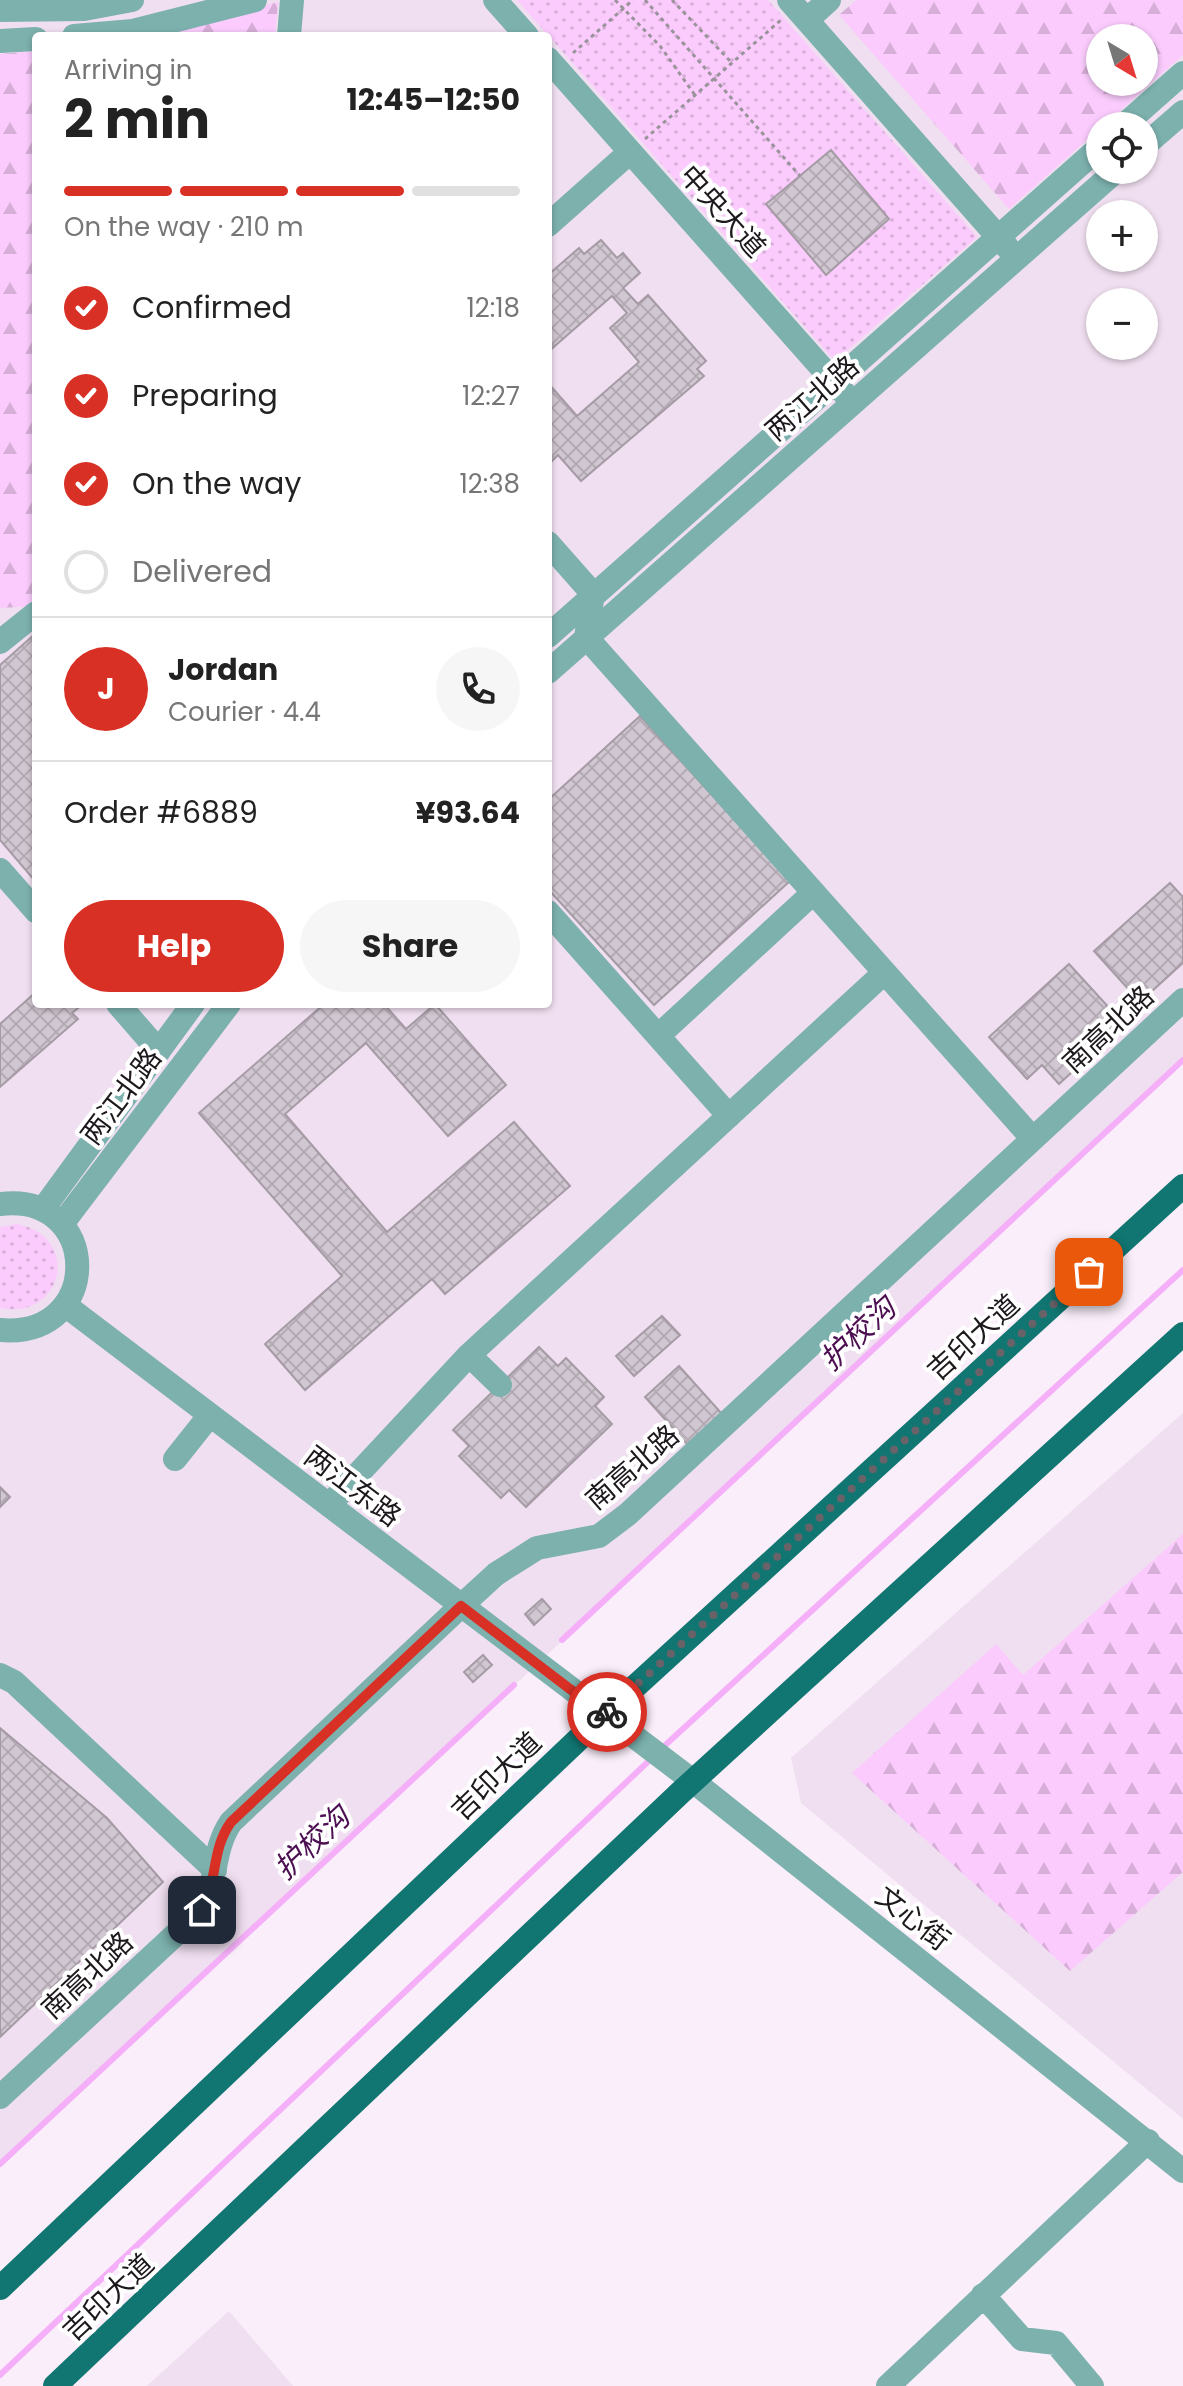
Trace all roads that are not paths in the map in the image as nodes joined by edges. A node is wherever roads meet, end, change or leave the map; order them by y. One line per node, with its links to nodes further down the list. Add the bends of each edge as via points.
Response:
1 (132, 0): 6 (street, via 84,9)
2 (255, 0): 10 (street)
3 (292, 0): 11 (street)
4 (495, 0): 12 (street)
5 (829, 0): 7 (street)
6 (45, 9): 8 (street); 9 (street)
7 (797, 9): 24 (street)
8 (0, 10)
9 (46, 32)
10 (121, 32)
11 (289, 32)
12 (523, 32)
13 (32, 39): 14 (street)
14 (0, 41)
15 (552, 64): 20 (street, 中央大道)
16 (1183, 73): 17 (street)
17 (1139, 112)
18 (1183, 112): 19 (street)
19 (1158, 134)
20 (630, 152): 23 (street); 26 (street, 中央大道)
21 (1086, 159): 24 (street, 两江北路)
22 (1101, 184): 25 (street, 两江北路)
23 (552, 221)
24 (998, 237): 25 (street); 26 (street, 两江北路)
25 (1017, 258): 27 (street, 两江北路)
26 (834, 382): 27 (street, 中央大道); 29 (street, 两江北路)
27 (852, 402): 32 (street, 两江北路)
28 (552, 548): 29 (street)
29 (593, 594): 31 (street, 两江北路); 32 (street)
30 (32, 616): 33 (street)
31 (552, 632)
32 (586, 637): 34 (street, 两江北路); 36 (street)
33 (0, 642)
34 (552, 668)
35 (0, 870): 37 (street)
36 (813, 893): 39 (street); 46 (street)
37 (32, 906)
38 (552, 917): 46 (street)
39 (884, 973): 48 (street); 49 (street)
40 (1183, 1000): 49 (street, 南高北路)
41 (121, 1008): 47 (street)
42 (191, 1008): 47 (street, 两江北路)
43 (194, 1008): 45 (street)
44 (226, 1008): 45 (street, 两江北路)
45 (211, 1025): 53 (street, 两江北路)
46 (658, 1036): 48 (street)
47 (159, 1051): 52 (street, 两江北路)
48 (729, 1116): 57 (street)
49 (1033, 1139): 62 (street, 南高北路, via 628,1514 599,1536 537,1548 496,1574)
50 (1183, 1186): 64 (main road, 吉印大道)
51 (0, 1204): 52 (street)
52 (43, 1209): 53 (street)
53 (62, 1224): 54 (street, via 77,1253 78,1275)
54 (65, 1305): 55 (street, via 40,1326); 59 (street, 两江东路)
55 (0, 1330)
56 (1183, 1334): 65 (main road, 吉印大道)
57 (469, 1355): 58 (street); 61 (street)
58 (500, 1385)
59 (210, 1415): 60 (street); 61 (street, 两江东路)
60 (175, 1459)
61 (329, 1505): 62 (street, 两江东路)
62 (461, 1606): 64 (street, 两江东路); 66 (street, 南高北路, via 231,1822 219,1838)
63 (0, 1675): 66 (street, via 14,1682)
64 (604, 1715): 65 (street, 文心街); 70 (main road, 吉印大道)
65 (693, 1781): 68 (street, 文心街); 72 (main road, 吉印大道)
66 (215, 1870): 67 (street, 南高北路, via 202,1910)
67 (0, 2097)
68 (1148, 2141): 69 (street, 文心街); 71 (street)
69 (1183, 2171)
70 (0, 2288)
71 (983, 2295): 73 (street); 74 (street, via 1022,2339 1056,2343)
72 (55, 2386)
73 (888, 2386)
74 (1092, 2386)

